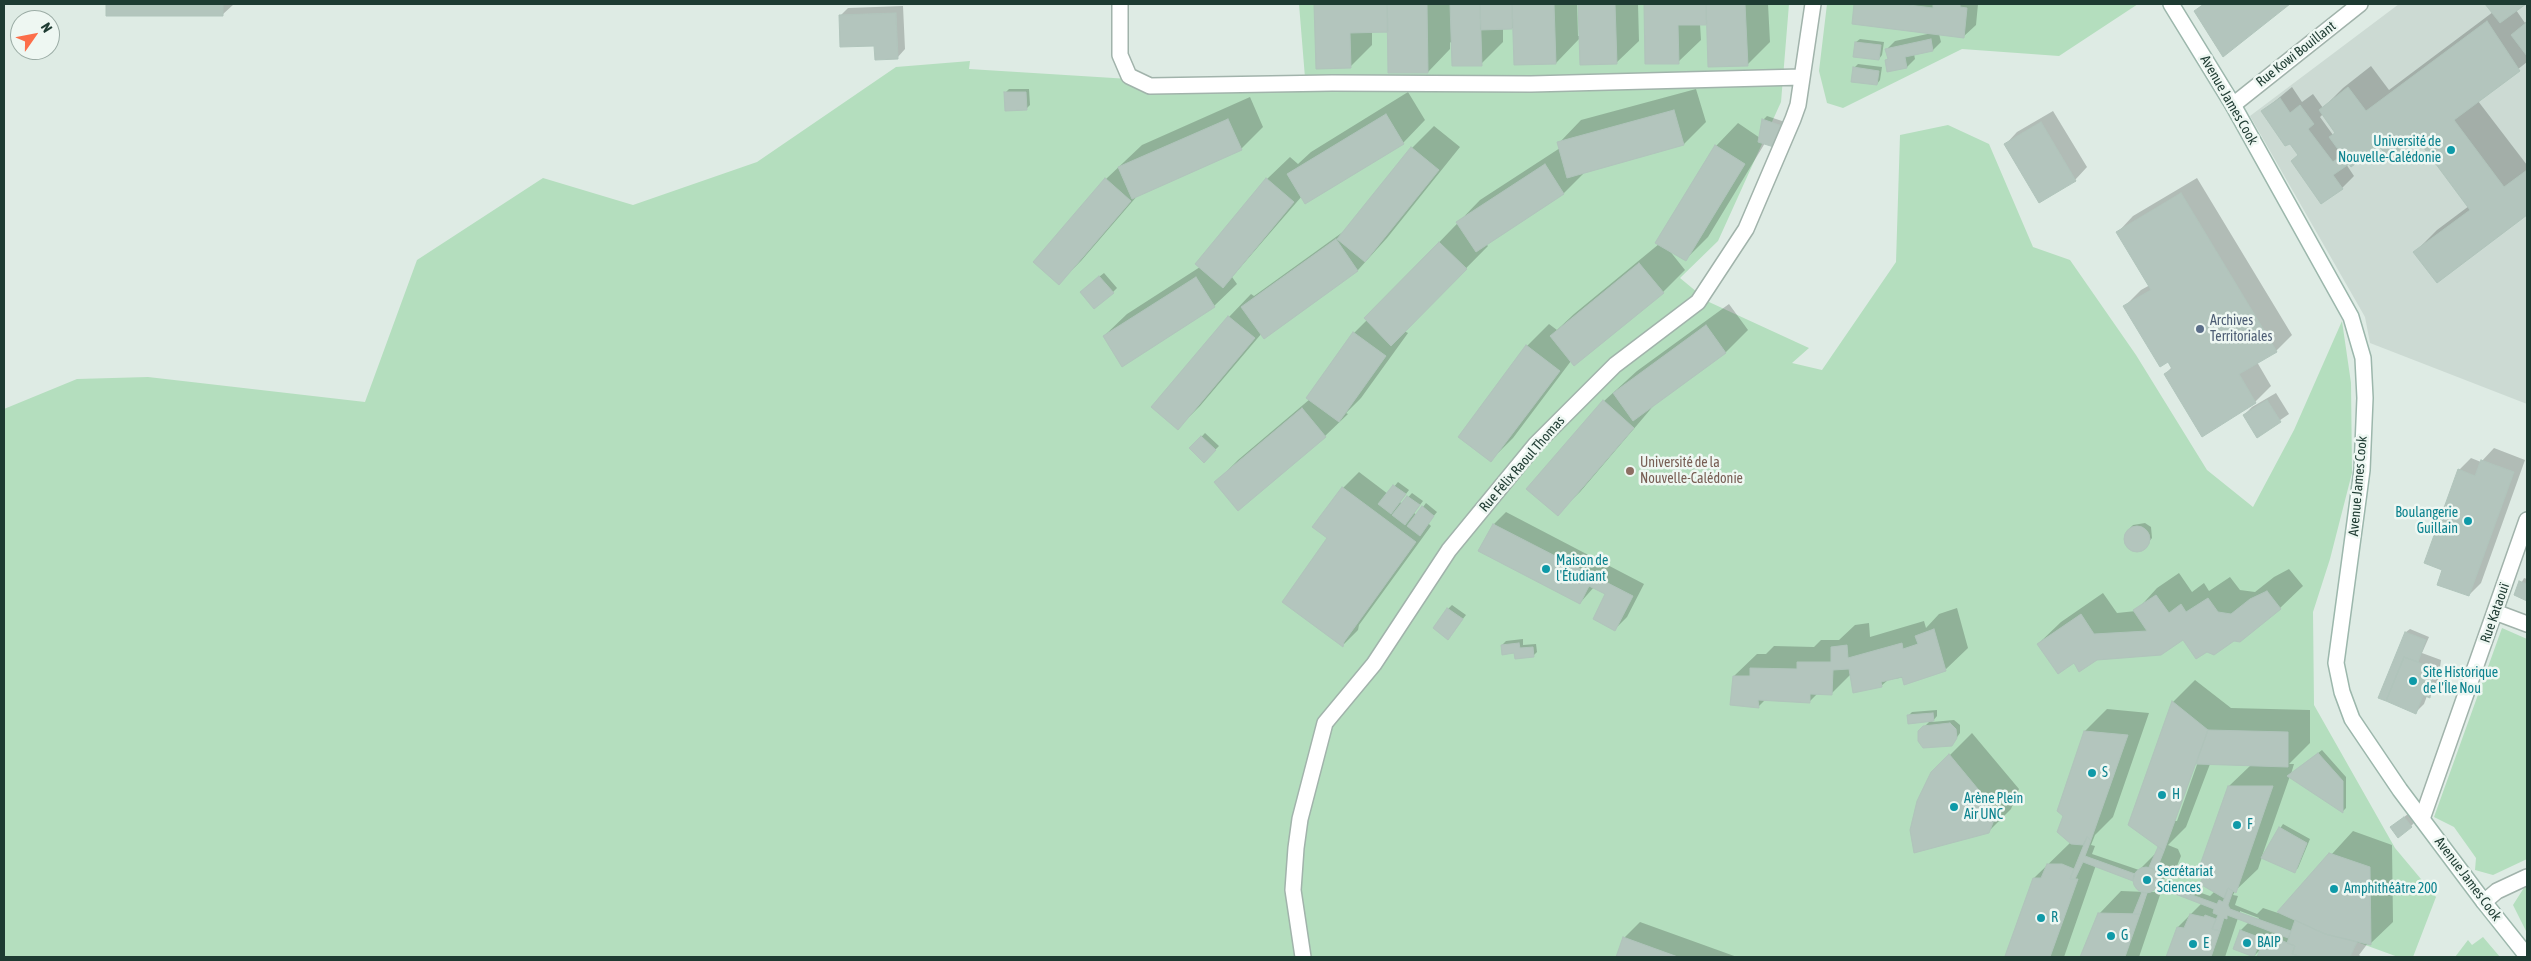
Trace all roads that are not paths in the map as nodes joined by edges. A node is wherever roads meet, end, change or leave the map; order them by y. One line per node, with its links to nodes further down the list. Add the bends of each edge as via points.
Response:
1 (1120, 4): 5 (street, via 1120,55 1129,76 1150,86 1531,84)
2 (1813, 4): 5 (street, Rue Félix Raoul Thomas)
3 (2171, 4): 6 (street, Avenue James Cook)
4 (2360, 4): 6 (street, Rue Kowi Bouillant)
5 (1802, 77): 14 (street, Rue Félix Raoul Thomas, via 1793,119 1746,229 1698,302 1615,365 1536,444 1448,550 1374,664 1325,723 1300,818 1296,848 1293,890)
6 (2232, 105): 10 (street, Avenue James Cook, via 2351,317 2363,358 2362,470 2336,663 2352,719)
7 (2527, 520): 8 (street, Rue Kataouï)
8 (2496, 612): 9 (street); 10 (street, Rue Kataouï)
9 (2527, 624)
10 (2422, 819): 12 (street, Avenue James Cook)
11 (2527, 876): 12 (street, via 2497,891)
12 (2484, 902): 13 (street, Avenue James Cook)
13 (2527, 956)
14 (1303, 957)

